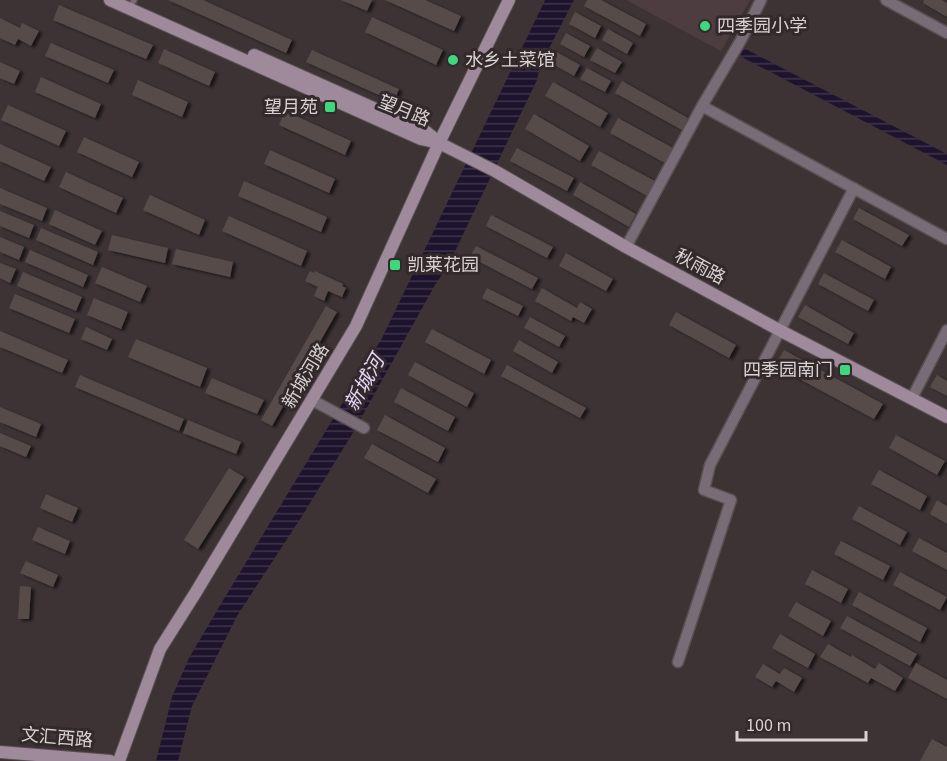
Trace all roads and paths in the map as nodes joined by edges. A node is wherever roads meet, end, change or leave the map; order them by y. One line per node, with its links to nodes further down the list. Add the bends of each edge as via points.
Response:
1 (110, 0): 8 (street, 望月路, via 421,139)
2 (508, 0): 8 (street, 新城河路)
3 (761, 0): 7 (street)
4 (886, 0): 6 (street)
5 (132, 1): 8 (street, 望月路, via 425,131)
6 (947, 33)
7 (702, 106): 9 (street); 11 (street)
8 (439, 143): 11 (street, 秋雨路); 15 (street, 新城河路, via 356,326)
9 (854, 188): 10 (street); 13 (street)
10 (947, 239)
11 (626, 247): 13 (street, 秋雨路)
12 (947, 330): 14 (street)
13 (781, 331): 14 (street, 秋雨路); 18 (street, via 710,465 704,490 731,500)
14 (912, 398): 16 (street, 秋雨路)
15 (312, 400): 17 (street); 21 (street, 新城河路, via 160,649)
16 (947, 417)
17 (364, 428)
18 (678, 662)
19 (0, 752): 20 (street, 文汇西路)
20 (110, 761)
21 (119, 761)

